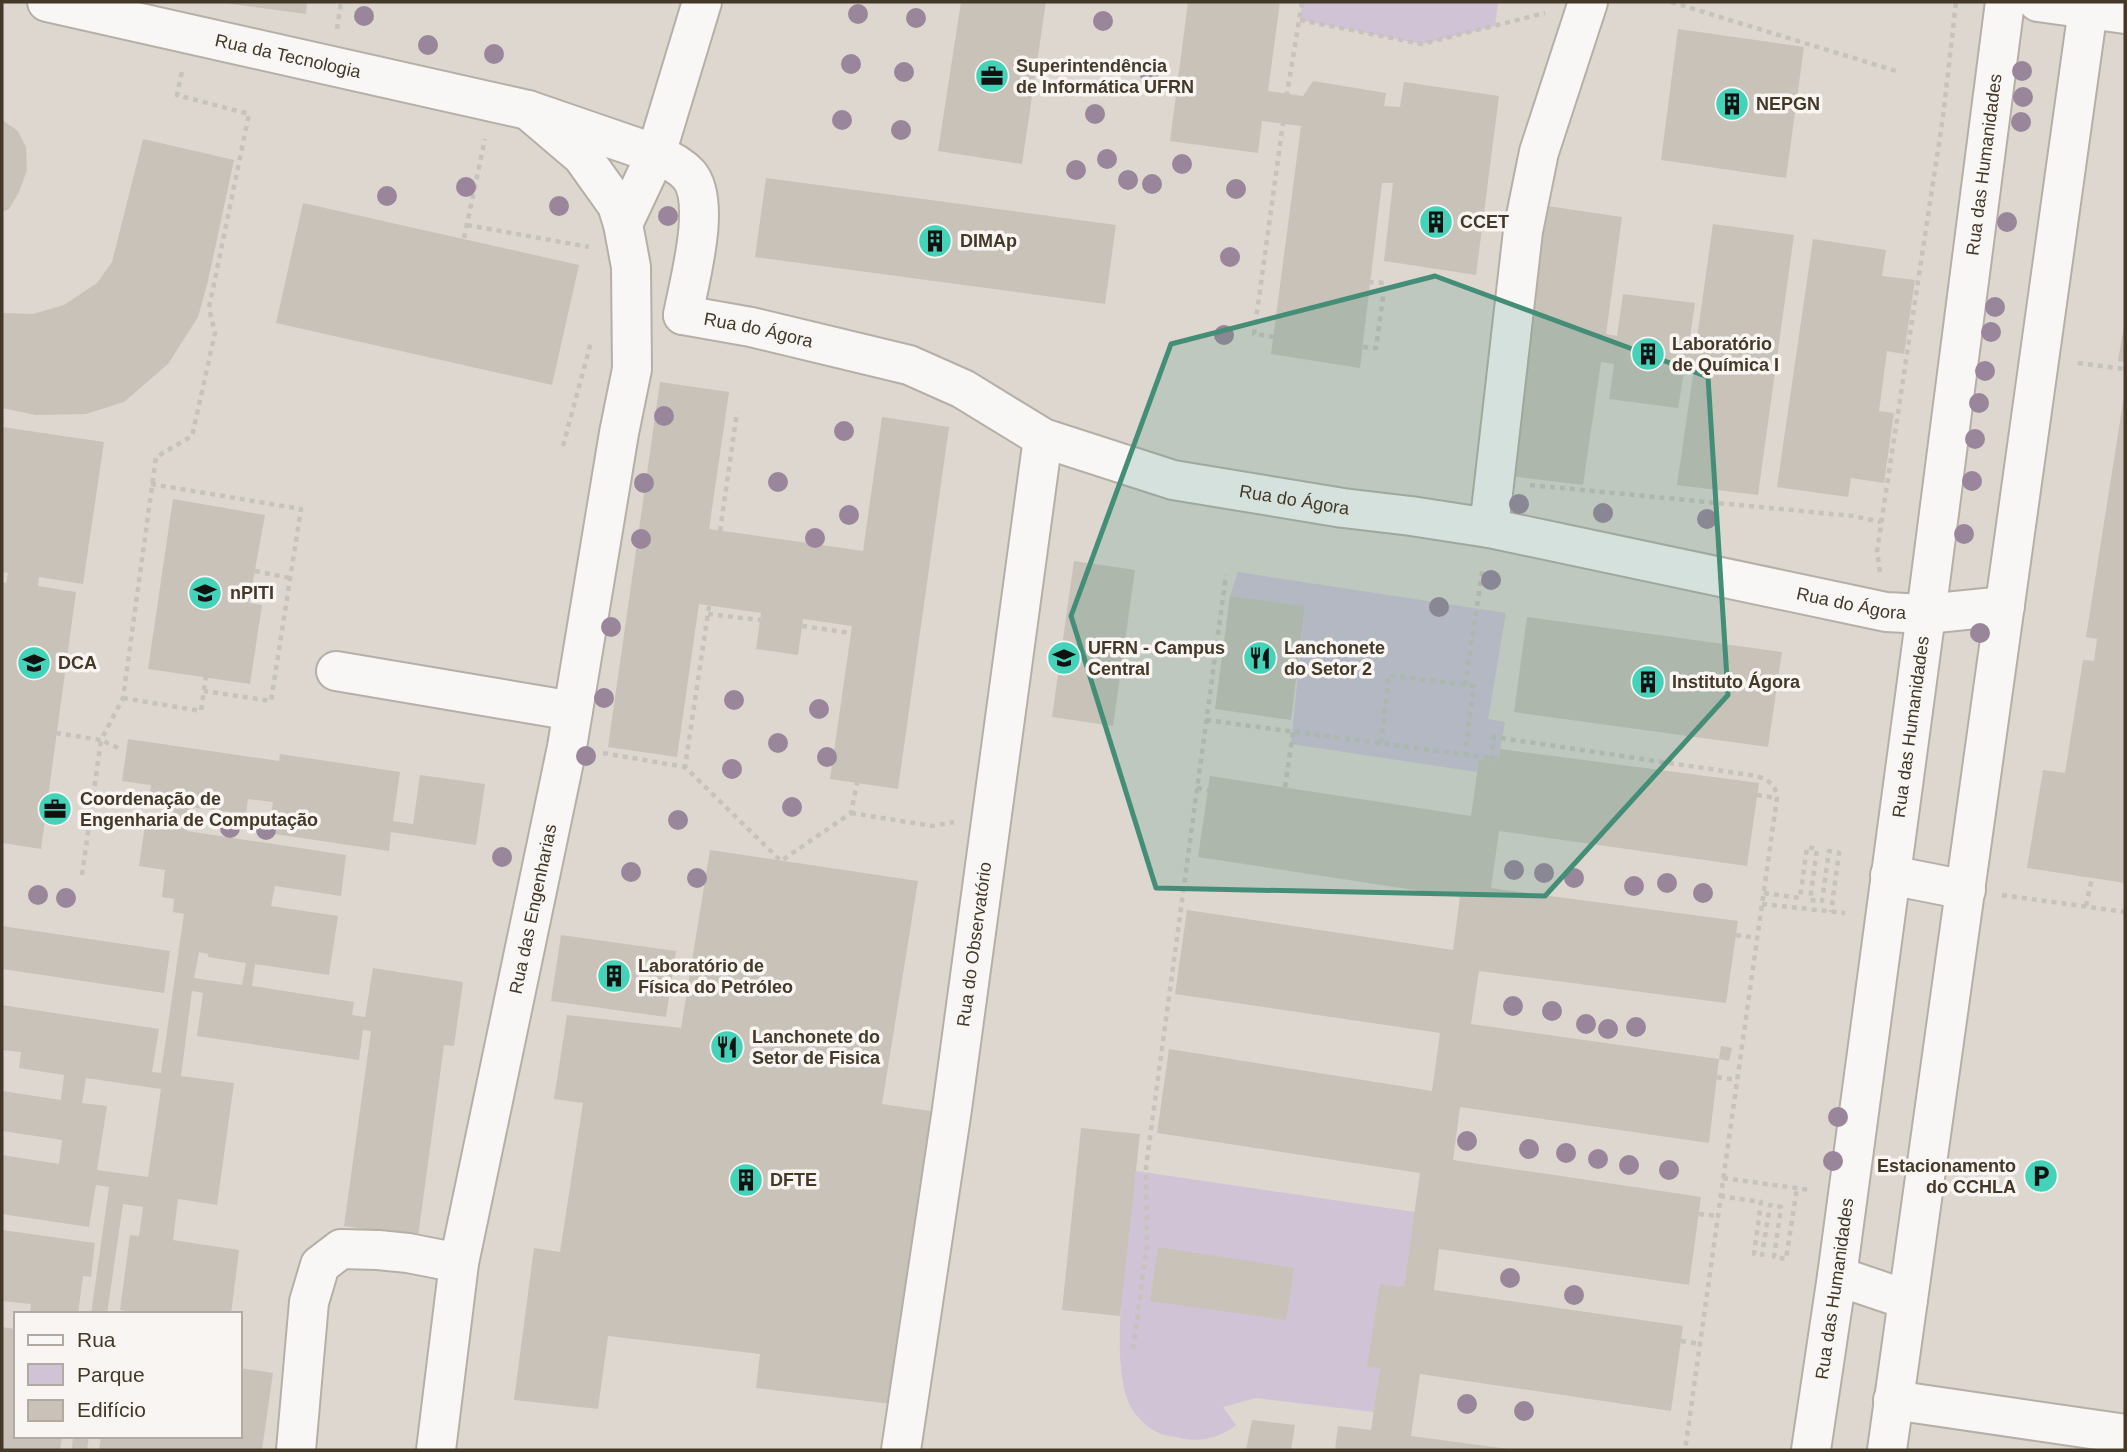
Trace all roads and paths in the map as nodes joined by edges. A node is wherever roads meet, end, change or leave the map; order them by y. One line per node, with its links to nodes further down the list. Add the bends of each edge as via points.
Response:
1 (47, 2): 11 (lane, Rua da Tecnologia)
2 (702, 2): 15 (lane)
3 (1303, 2): 10 (path)
4 (1588, 2): 10 (path, via 1422,44); 34 (lane, via 1539,152 1523,231)
5 (1671, 2): 12 (path)
6 (1956, 2): 33 (path, via 1943,117)
7 (2005, 2): 44 (lane, Rua das Humanidades)
8 (2038, 2): 9 (lane)
9 (2107, 12): 42 (lane)
10 (1300, 20): 23 (path, via 1254,334)
11 (191, 34): 13 (lane, Rua da Tecnologia); 31 (path, via 177,95 249,114 209,308 215,334 192,436 156,457)
12 (1896, 71)
13 (528, 110): 15 (lane, Rua da Tecnologia); 17 (lane, Rua da Tecnologia, via 582,156 617,205)
14 (497, 144): 16 (path, via 485,139)
15 (656, 154): 17 (lane); 21 (lane, Rua da Tecnologia, via 690,176 698,193 699,225)
16 (467, 225): 17 (path); 18 (path)
17 (610, 236): 19 (lane, Rua da Tecnologia)
18 (464, 238)
19 (631, 267): 21 (lane); 26 (lane, Rua das Engenharias)
20 (1369, 282): 24 (path, via 1385,283 1376,348)
21 (683, 315): 26 (lane); 29 (lane, Rua do Ágora, via 909,365 963,389)
22 (593, 336): 30 (path)
23 (1274, 337)
24 (1363, 347)
25 (2070, 363): 27 (path)
26 (632, 369): 54 (lane, Rua das Engenharias)
27 (2125, 369)
28 (737, 412): 35 (path)
29 (1043, 439): 34 (lane, Rua do Ágora, via 1172,480); 71 (lane, Rua do Observatório)
30 (564, 446)
31 (152, 484): 39 (path, via 300,509); 52 (path)
32 (1525, 484): 33 (path)
33 (1881, 522): 36 (path)
34 (1489, 528): 44 (lane, Rua do Ágora, via 1886,612)
35 (720, 531)
36 (1877, 551)
37 (255, 571): 39 (path)
38 (1226, 575): 53 (path)
39 (290, 578): 51 (path, via 271,701)
40 (1479, 591): 50 (path)
41 (709, 606): 43 (path)
42 (2005, 606): 44 (lane, Rua do Ágora); 75 (lane)
43 (708, 614): 45 (path); 63 (path)
44 (1926, 614): 73 (lane, Rua das Humanidades)
45 (760, 620)
46 (802, 626): 47 (path)
47 (851, 633)
48 (336, 670): 54 (lane)
49 (206, 676): 51 (path)
50 (1465, 685): 58 (path, via 1389,675); 60 (path, via 1475,686)
51 (204, 691): 52 (path, via 201,711)
52 (123, 698): 57 (path)
53 (1206, 720): 55 (path); 65 (path)
54 (570, 729): 63 (path); 94 (lane, Rua das Engenharias)
55 (1293, 732): 58 (path); 66 (path)
56 (56, 733): 57 (path)
57 (101, 740): 59 (path); 72 (path)
58 (1381, 743): 60 (path)
59 (118, 748)
60 (1465, 754): 61 (path)
61 (1491, 759): 62 (path); 69 (path, via 1494,737 1757,776 1770,781)
62 (1498, 759)
63 (685, 767): 70 (path, via 781,861)
64 (857, 783): 70 (path)
65 (1197, 788): 67 (path); 84 (path)
66 (1285, 788)
67 (1208, 790)
68 (1757, 795): 69 (path)
69 (1777, 798): 76 (path)
70 (851, 813): 71 (path, via 932,826)
71 (992, 815): 104 (lane, Rua do Observatório)
72 (82, 875)
73 (1890, 875): 75 (lane); 95 (lane, Rua das Humanidades)
74 (2092, 877): 78 (path)
75 (1982, 892): 78 (path); 96 (lane)
76 (1764, 893): 77 (path); 79 (path, via 1800,898 1807,847 1816,849 1810,900 1822,901 1829,851 1839,853)
77 (1762, 904): 79 (path); 83 (path)
78 (2086, 906): 80 (path)
79 (1831, 912): 81 (path)
80 (2125, 912)
81 (1845, 914)
82 (1736, 935): 83 (path)
83 (1757, 939): 87 (path)
84 (1160, 1061): 85 (path); 99 (path, via 1146,1167 1147,1245)
85 (1167, 1062)
86 (1717, 1077): 87 (path)
87 (1737, 1080): 88 (path)
88 (1723, 1178): 89 (path); 91 (path)
89 (1797, 1188): 90 (path); 91 (path, via 1786,1259 1774,1257 1781,1207 1770,1205 1762,1255 1754,1254 1760,1202)
90 (1810, 1190)
91 (1720, 1196): 93 (path)
92 (1699, 1214): 93 (path)
93 (1718, 1216): 98 (path)
94 (459, 1264): 102 (lane, via 408,1253 341,1249 320,1265 309,1302); 103 (lane, Rua das Engenharias)
95 (1837, 1276): 96 (lane); 106 (lane, Rua das Humanidades)
96 (1908, 1300): 100 (lane)
97 (1681, 1341): 98 (path)
98 (1700, 1344): 105 (path)
99 (1133, 1349)
100 (1894, 1400): 101 (lane); 107 (lane)
101 (2125, 1434)
102 (296, 1450)
103 (436, 1450)
104 (901, 1450)
105 (1685, 1450)
106 (1811, 1450)
107 (1887, 1450)

